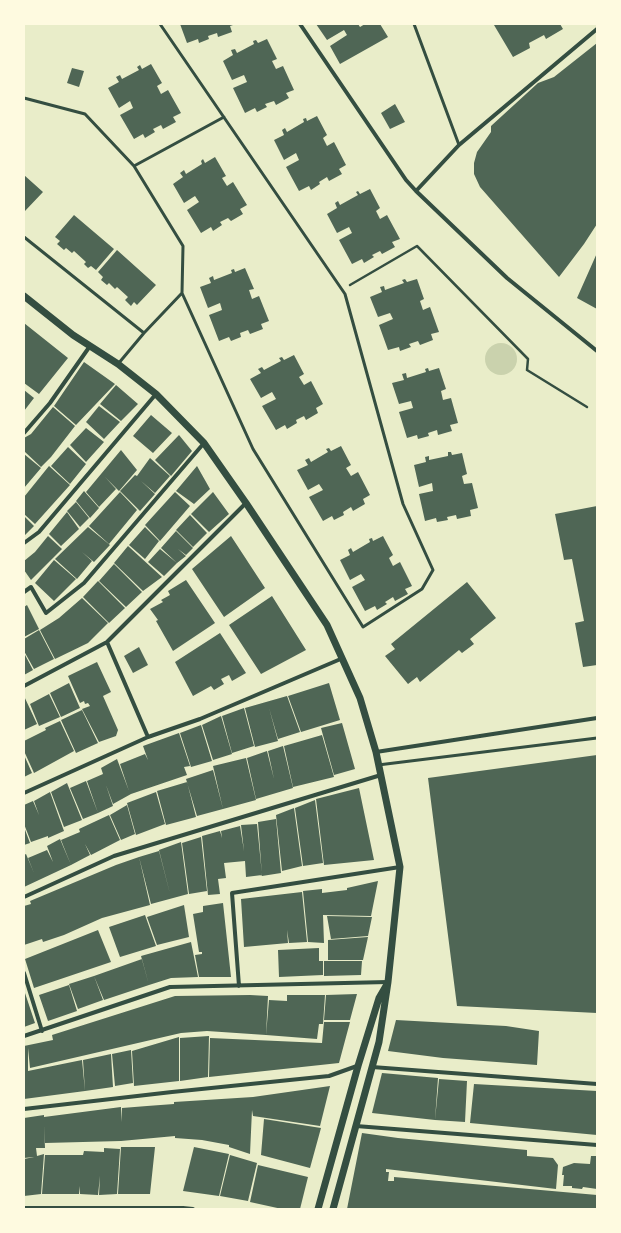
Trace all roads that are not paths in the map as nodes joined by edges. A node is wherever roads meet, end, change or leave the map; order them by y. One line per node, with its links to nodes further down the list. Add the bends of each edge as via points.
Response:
1 (160, 24): 6 (lane)
2 (300, 24): 9 (street)
3 (414, 24): 7 (lane)
4 (597, 29): 7 (street)
5 (24, 98): 8 (lane, via 86,114)
6 (224, 117): 8 (lane); 11 (lane, via 345,294 403,504 433,570 422,589 363,627 252,449)
7 (458, 145): 9 (street)
8 (134, 166): 11 (lane, via 183,246)
9 (416, 191): 15 (street, via 507,278)
10 (24, 237): 13 (lane)
11 (182, 293): 13 (lane)
12 (24, 296): 14 (street)
13 (144, 333): 16 (lane)
14 (90, 346): 16 (street); 18 (street)
15 (597, 351)
16 (118, 364): 17 (street)
17 (156, 394): 19 (street); 21 (street, via 39,532)
18 (25, 430)
19 (204, 444): 20 (street); 22 (street, via 84,583 46,613 31,587)
20 (246, 503): 23 (street); 24 (street, via 327,625)
21 (24, 543)
22 (24, 592)
23 (107, 642): 25 (street); 27 (street)
24 (343, 658): 27 (street, via 200,719); 29 (street, via 360,698)
25 (24, 686)
26 (597, 718): 29 (street)
27 (148, 737): 32 (street)
28 (597, 738): 30 (lane)
29 (376, 752): 30 (street)
30 (378, 765): 31 (street)
31 (380, 775): 33 (street); 34 (street, via 114,856)
32 (24, 794)
33 (400, 867): 36 (street); 37 (street, via 232,893)
34 (24, 897)
35 (24, 973): 38 (street)
36 (388, 982): 37 (street); 40 (street, via 379,998); 41 (street, via 379,1042)
37 (239, 986): 38 (street, via 170,988)
38 (42, 1031): 39 (street)
39 (24, 1036)
40 (358, 1066): 43 (street, via 329,1076); 49 (street)
41 (372, 1067): 42 (street); 44 (street)
42 (597, 1084)
43 (24, 1109)
44 (356, 1126): 45 (street); 50 (street)
45 (597, 1145)
46 (24, 1208): 47 (street)
47 (183, 1208): 48 (street)
48 (193, 1209)
49 (318, 1209)
50 (333, 1209)

